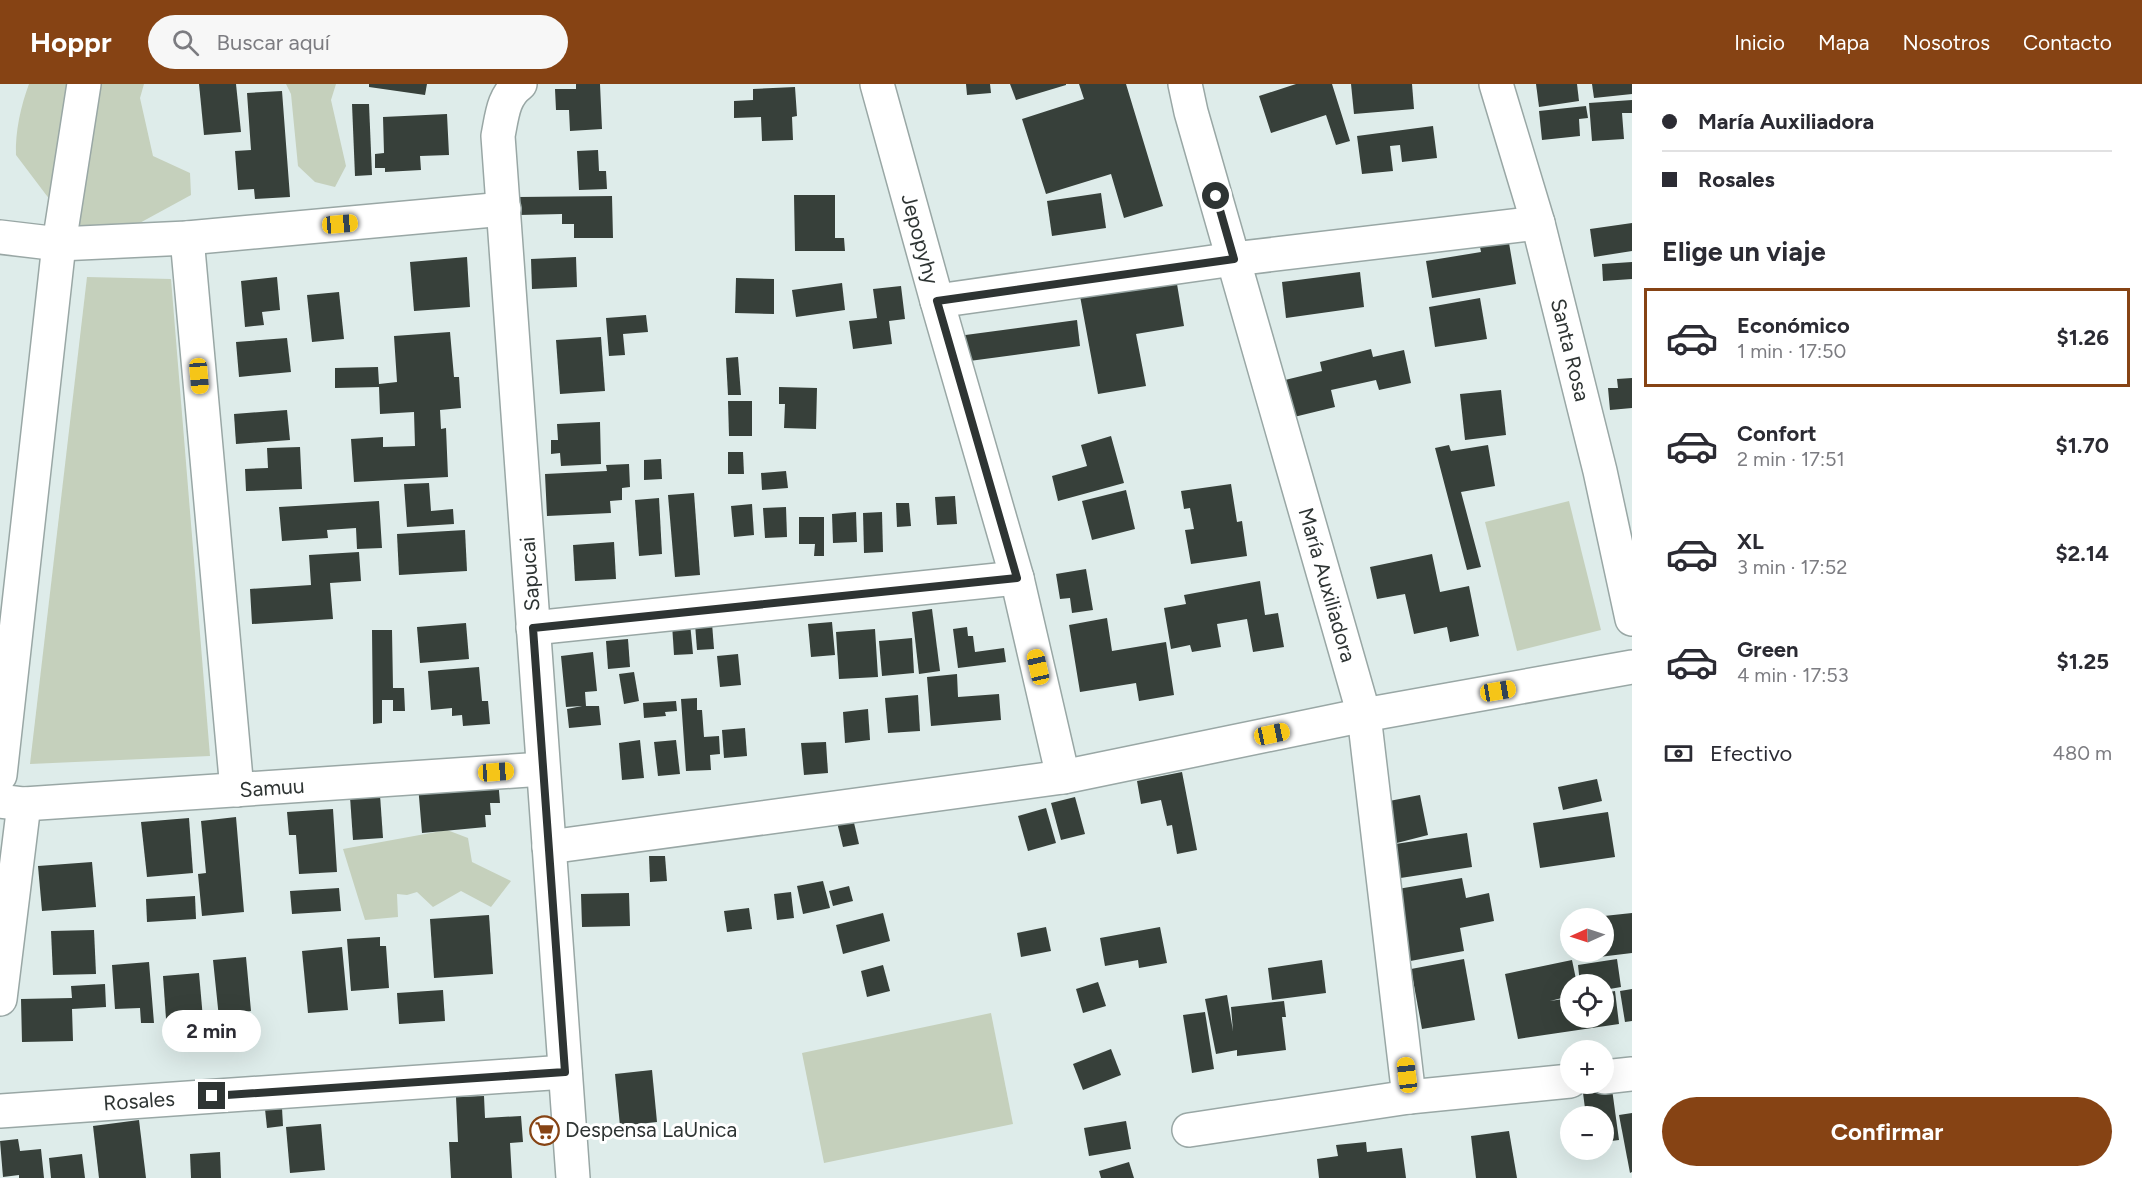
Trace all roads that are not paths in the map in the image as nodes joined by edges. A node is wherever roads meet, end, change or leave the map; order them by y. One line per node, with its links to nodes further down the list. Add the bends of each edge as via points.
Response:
1 (84, 84): 10 (street)
2 (520, 84): 6 (street, Sapucai, via 504,105 498,136)
3 (877, 84): 12 (street, Jepopyhy)
4 (1185, 84): 11 (street, María Auxiliadora)
5 (1496, 84): 7 (street, Santa Rosa)
6 (504, 209): 9 (street); 15 (street, Sapucai)
7 (1538, 223): 11 (street); 14 (street, Santa Rosa, via 1600,471)
8 (0, 237): 10 (street)
9 (187, 238): 10 (street); 21 (street)
10 (59, 244): 19 (street)
11 (1234, 259): 12 (street); 17 (street, María Auxiliadora)
12 (937, 301): 13 (street, Jepopyhy)
13 (1017, 578): 15 (street); 20 (street, Jepopyhy)
14 (1632, 619)
15 (533, 628): 18 (street, Sapucai)
16 (1632, 668): 17 (street)
17 (1364, 715): 20 (street); 29 (street, María Auxiliadora)
18 (543, 768): 21 (street, Samuu); 23 (street, Sapucai)
19 (0, 775)
20 (1064, 777): 23 (street)
21 (237, 790): 22 (street, Samuu)
22 (12, 802): 24 (street)
23 (549, 848): 25 (street, Sapucai)
24 (0, 999)
25 (565, 1072): 30 (street, Rosales); 32 (street, Sapucai)
26 (1632, 1074): 27 (street)
27 (1614, 1076)
28 (1560, 1082): 29 (street)
29 (1409, 1097): 31 (street)
30 (0, 1111)
31 (1189, 1130)
32 (573, 1178)

